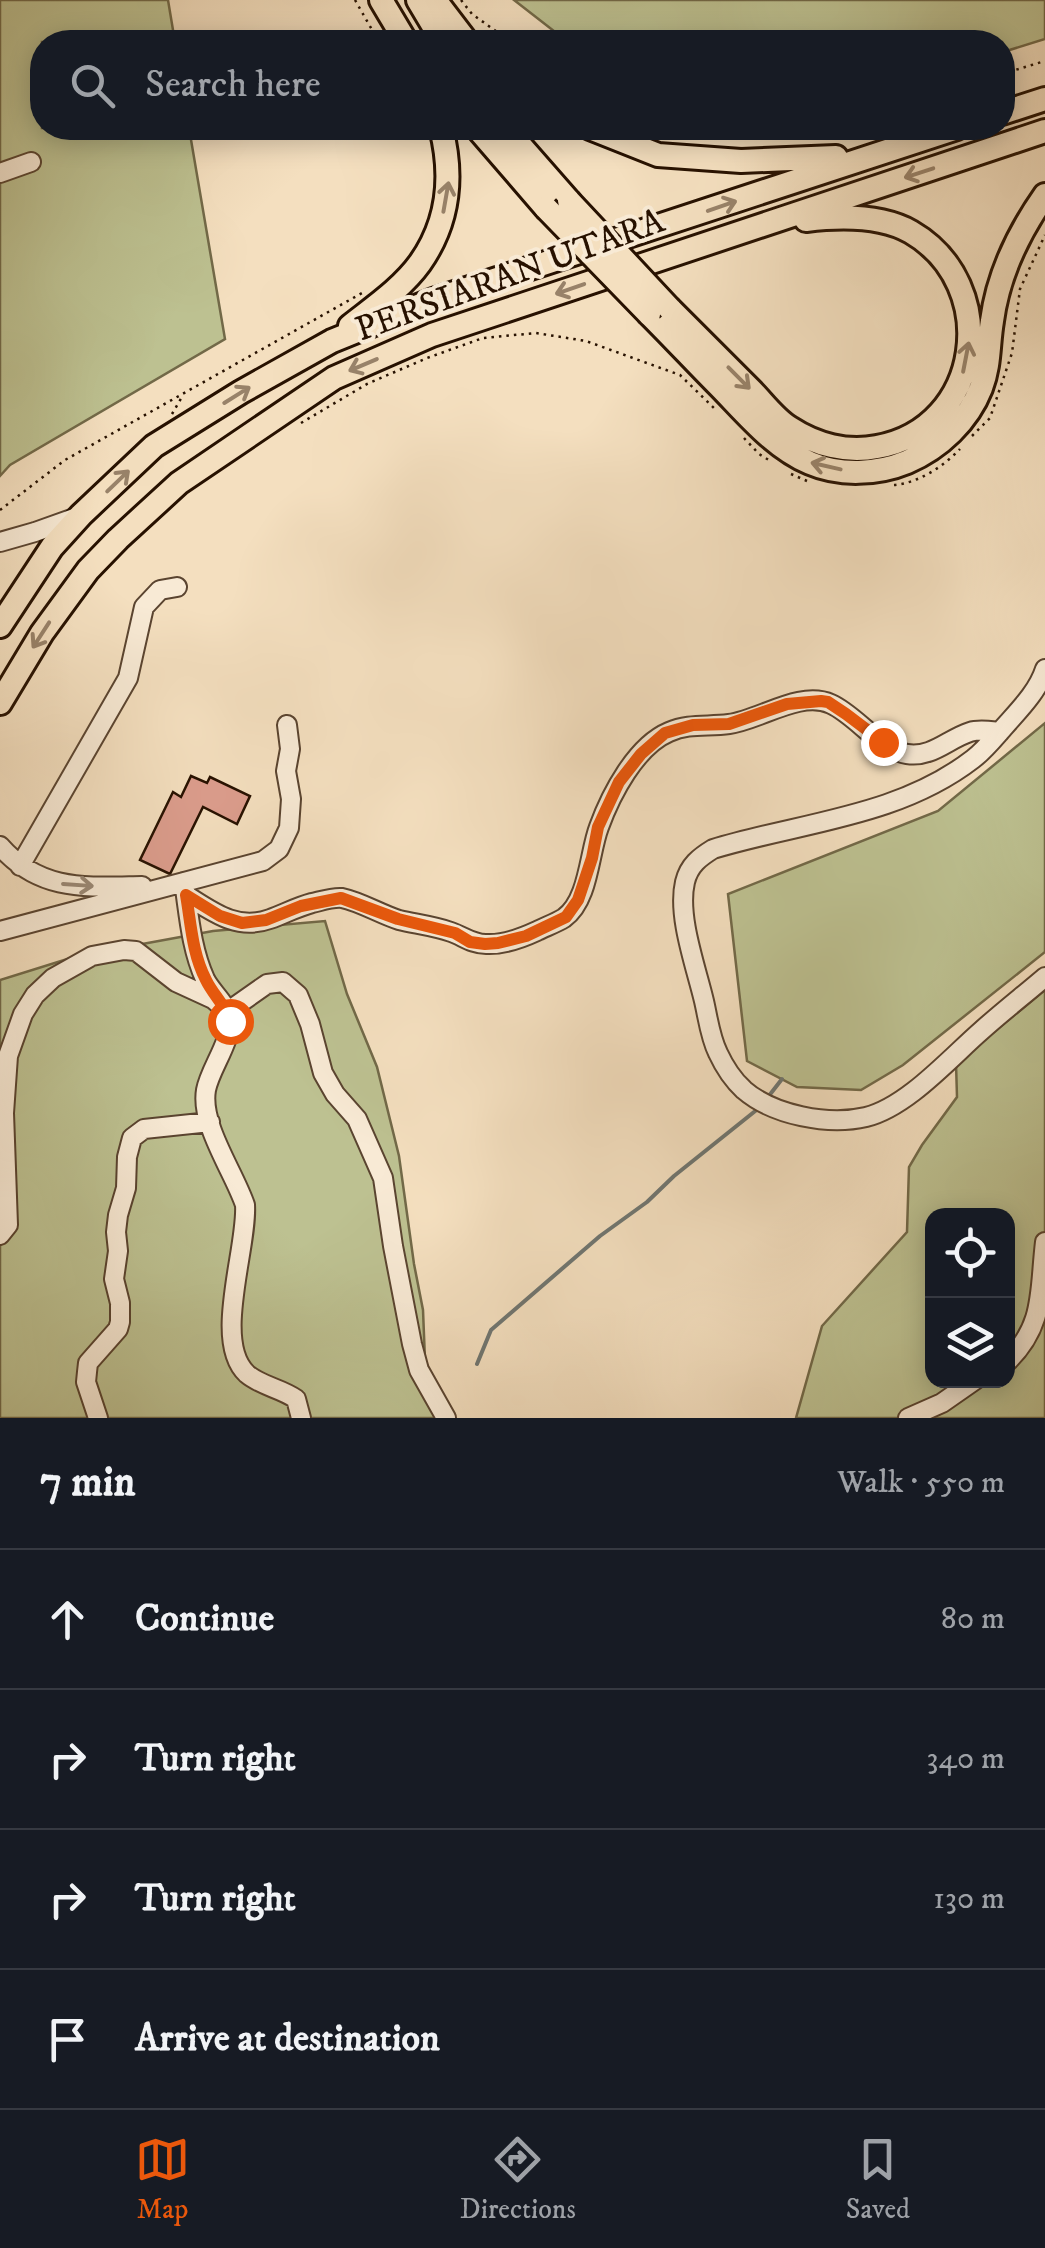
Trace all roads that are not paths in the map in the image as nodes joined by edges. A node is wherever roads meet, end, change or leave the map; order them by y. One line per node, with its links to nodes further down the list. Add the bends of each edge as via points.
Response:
1 (382, 0): 4 (main road)
2 (418, 0): 5 (main road)
3 (435, 0): 6 (main road)
4 (399, 30)
5 (436, 30)
6 (458, 30)
7 (1045, 99): 8 (main road)
8 (1015, 109)
9 (1045, 132): 20 (main road, PERSIARAN UTARA, one-way to 20)
10 (444, 140): 21 (main road, one-way to 10, via 420,263 446,204)
11 (490, 140): 19 (main road)
12 (513, 140): 19 (main road)
13 (620, 140): 15 (main road, via 674,156 774,160)
14 (918, 140): 15 (main road, PERSIARAN UTARA)
15 (878, 152): 21 (main road, PERSIARAN UTARA, one-way to 15, via 433,300)
16 (32, 162): 17 (street)
17 (0, 173)
18 (1045, 195): 22 (main road, via 998,290 980,391 945,438)
19 (558, 205): 22 (main road, bridge, via 660,311 788,427 826,445 859,450)
20 (762, 224): 22 (main road, one-way to 20, via 962,376 968,354 967,308 947,265 930,245 882,222 852,217); 28 (main road, PERSIARAN UTARA, one-way to 28, via 432,335 334,378 178,483 118,539 42,633)
21 (332, 341): 23 (main road, PERSIARAN UTARA, one-way to 21, via 154,446)
22 (917, 446)
23 (81, 515): 24 (street); 26 (main road, PERSIARAN UTARA, via 52,546)
24 (0, 542)
25 (177, 587): 32 (street, via 150,598 128,678)
26 (0, 626)
27 (1045, 670): 30 (street)
28 (0, 702)
29 (286, 725): 33 (street, via 291,800 280,848 263,861)
30 (1000, 732): 33 (street, via 970,732 910,755 821,701 674,730 655,740 619,782 566,917 498,943 470,942 341,898 242,923); 35 (street, via 953,773 891,804 713,848 685,879 685,920 727,1070 768,1106 800,1117 846,1120 892,1105)
31 (0, 846): 32 (street)
32 (20, 866): 33 (street, one-way to 33, via 69,886)
33 (180, 888): 34 (street); 36 (street, via 206,980)
34 (0, 931)
35 (1045, 977)
36 (228, 1012): 37 (street, via 228,1032 206,1087); 38 (street, via 136,951 92,956 35,995 8,1056 8,1225); 44 (street, via 267,984 283,982 298,995 323,1073 357,1119 383,1178 412,1344)
37 (210, 1122): 42 (street, via 144,1130 132,1138 116,1232 120,1322 88,1363 86,1382); 43 (street, via 246,1205 234,1348 243,1371 296,1399)
38 (0, 1235)
39 (1045, 1242): 40 (street, via 1039,1315)
40 (1015, 1353)
41 (964, 1388): 45 (street)
42 (98, 1418)
43 (301, 1418)
44 (446, 1418)
45 (908, 1418)

